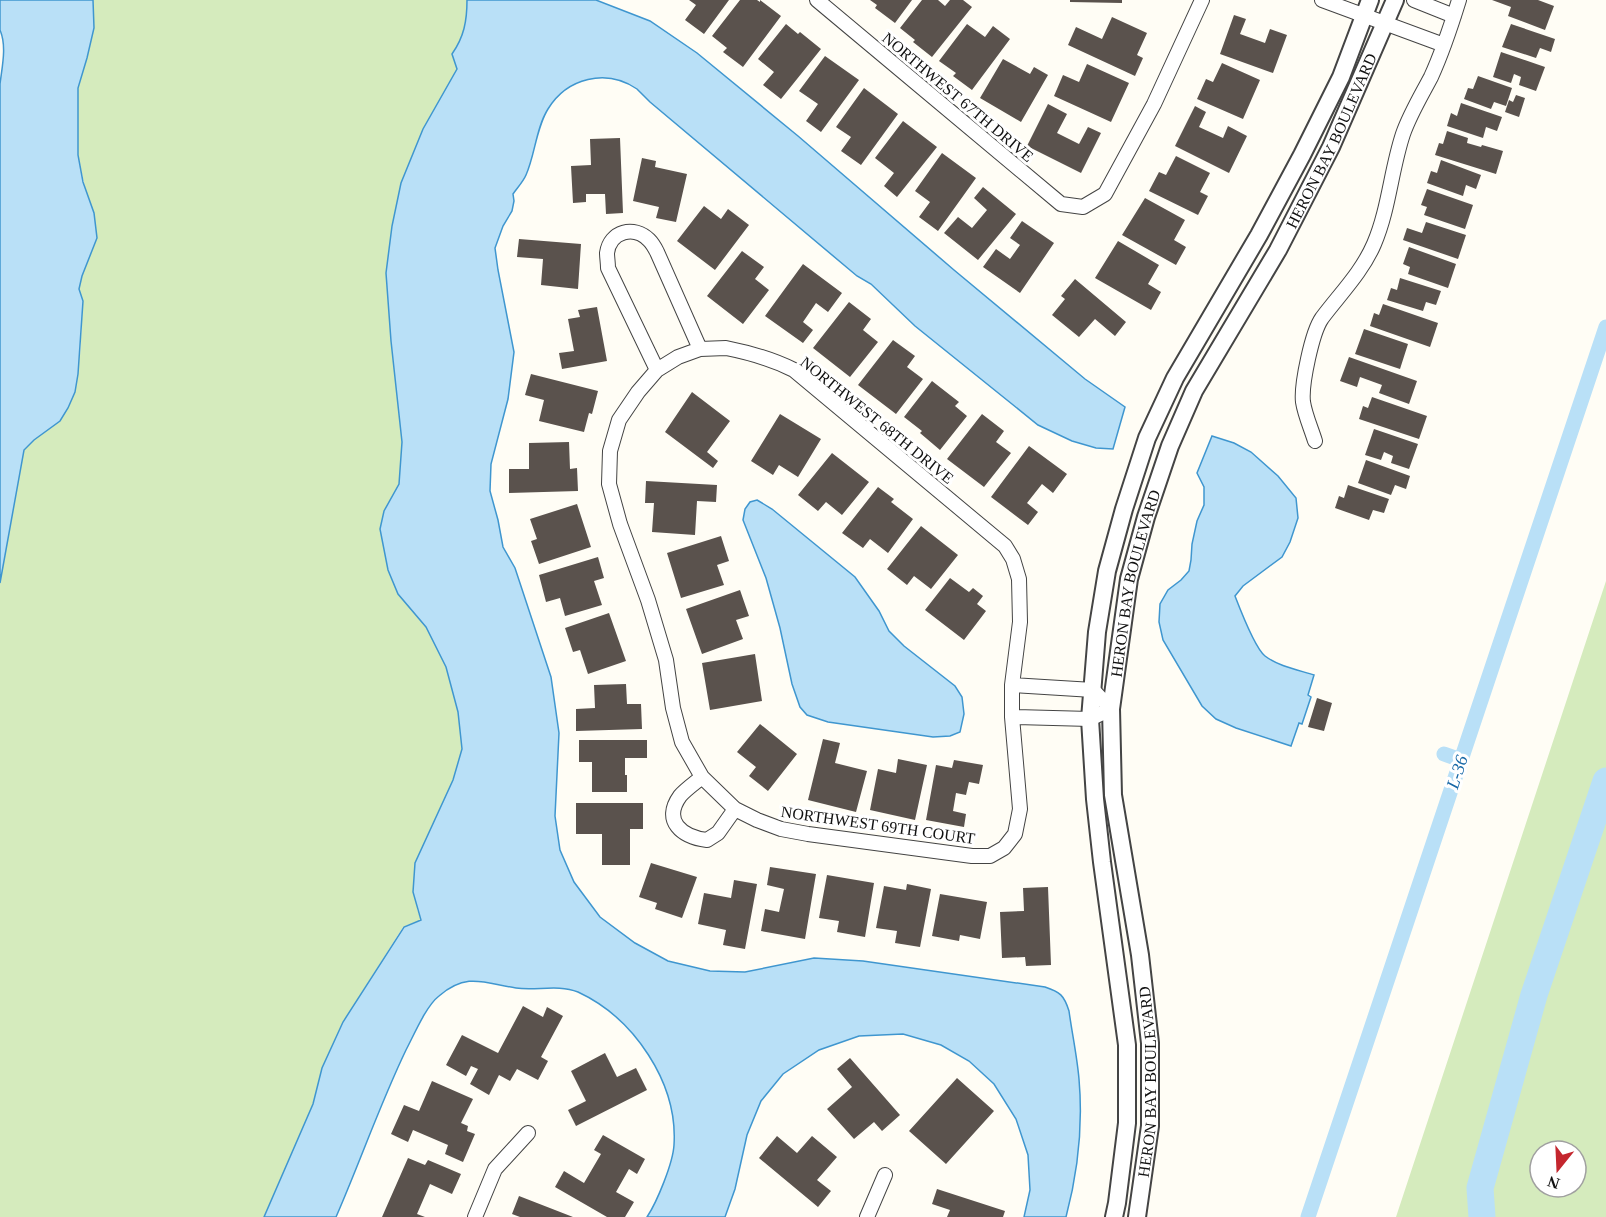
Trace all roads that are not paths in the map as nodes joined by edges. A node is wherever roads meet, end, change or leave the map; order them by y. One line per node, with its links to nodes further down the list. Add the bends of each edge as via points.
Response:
1 (817, 0): 6 (street, NORTHWEST 67TH DRIVE, via 1061,204 1083,207 1105,194 1154,104)
2 (1322, 0): 7 (street)
3 (1395, 0): 9 (street, HERON BAY BOULEVARD)
4 (1414, 0): 8 (street)
5 (1459, 0): 8 (street)
6 (1197, 2)
7 (1367, 8): 9 (street); 15 (street, HERON BAY BOULEVARD, via 1341,77 1302,155 1169,391 1147,438 1107,571)
8 (1454, 16): 10 (street)
9 (1385, 23): 10 (street); 16 (street, HERON BAY BOULEVARD, via 1331,147 1278,250 1190,400 1170,446 1129,579)
10 (1444, 45): 13 (street, via 1403,135 1373,245 1356,275 1320,320 1313,338 1303,401)
11 (700, 349): 12 (street, NORTHWEST 68TH DRIVE); 12 (street, via 650,240 626,231 614,238 607,251 608,268); 14 (street, NORTHWEST 68TH DRIVE, via 726,348 751,353 794,370 1005,546 1019,579 1020,622)
12 (657, 370): 19 (street, NORTHWEST 68TH DRIVE, via 619,420 610,451 609,484 666,660 682,742)
13 (1315, 441)
14 (1012, 685): 15 (street); 17 (street)
15 (1093, 690): 16 (street); 18 (street, HERON BAY BOULEVARD)
16 (1111, 709): 18 (street); 26 (street, HERON BAY BOULEVARD, via 1113,795 1140,955 1150,1043 1150,1126)
17 (1012, 717): 18 (street); 20 (street, NORTHWEST 69TH COURT, via 1020,809 1015,834 1004,848 990,856 808,834 781,829)
18 (1090, 719): 25 (street, HERON BAY BOULEVARD, via 1102,862 1127,1045 1127,1123)
19 (702, 777): 20 (street, NORTHWEST 69TH COURT); 20 (street, via 674,806 674,819 682,832 707,840 718,833)
20 (735, 809)
21 (528, 1133): 23 (street, via 495,1170)
22 (885, 1175): 24 (street)
23 (475, 1217)
24 (867, 1217)
25 (1114, 1217)
26 (1137, 1217)

